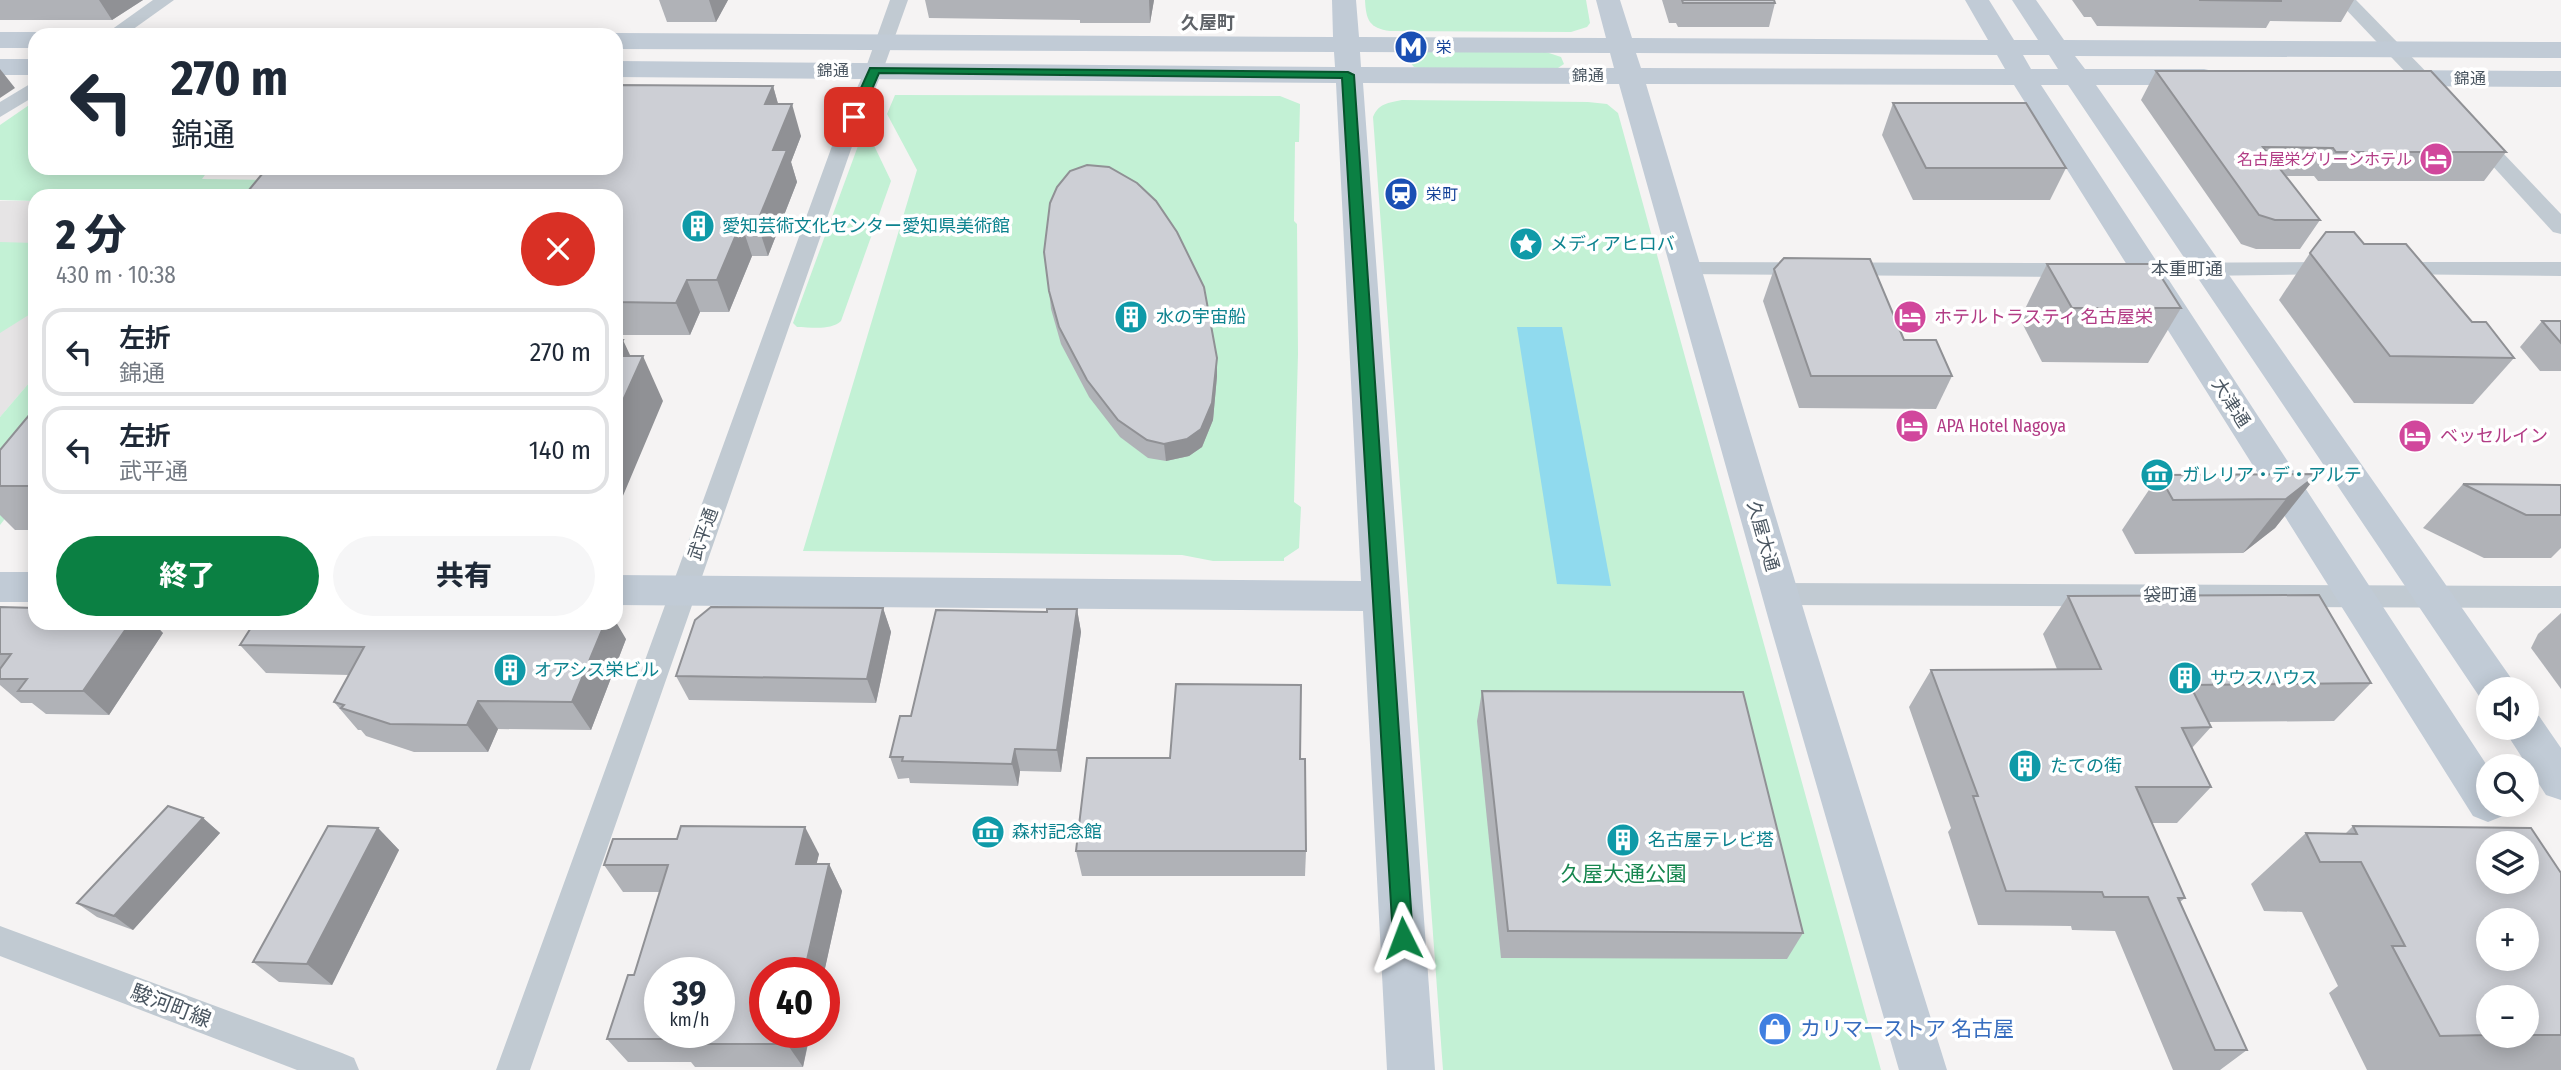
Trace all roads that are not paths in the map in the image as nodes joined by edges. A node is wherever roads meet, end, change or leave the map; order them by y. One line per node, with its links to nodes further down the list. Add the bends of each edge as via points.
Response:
1 (165, 0): 8 (street)
2 (899, 0): 12 (street, 武平通)
3 (1345, 0): 16 (street)
4 (1608, 0): 17 (street, 久屋大通)
5 (1977, 0): 18 (street, 大津通)
6 (2024, 0): 13 (street)
7 (2346, 0): 14 (street)
8 (123, 28)
9 (0, 40): 10 (street)
10 (28, 40)
11 (623, 41): 12 (street, 錦通)
12 (884, 41): 16 (street, 錦通); 22 (street, 武平通)
13 (2058, 49): 14 (street, 錦通); 18 (street, 錦通); 23 (street)
14 (2394, 50): 15 (street, 錦通); 26 (street)
15 (2561, 50)
16 (1347, 60): 17 (street, 錦通); 22 (street, 錦通); 38 (street)
17 (1626, 61): 18 (street, 錦通); 31 (street, 久屋大通)
18 (2015, 62): 23 (street, 錦通); 34 (street, 大津通)
19 (0, 67): 20 (street)
20 (28, 67)
21 (623, 69): 22 (street, 錦通)
22 (874, 70): 36 (street, 武平通, via 846,135)
23 (2077, 76): 24 (street, 錦通); 32 (street)
24 (2227, 77)
25 (2366, 78): 26 (street, 錦通)
26 (2422, 78): 27 (street, 錦通); 30 (street)
27 (2561, 79)
28 (28, 92): 29 (street)
29 (0, 111)
30 (2561, 227)
31 (1687, 269): 34 (street, 本重町通); 37 (street, 久屋大通)
32 (2211, 269): 33 (street, 本重町通); 34 (street, 本重町通); 40 (street)
33 (2561, 269)
34 (2146, 270): 39 (street, 大津通)
35 (623, 590): 36 (street)
36 (682, 590): 38 (street); 48 (street, 武平通)
37 (1780, 594): 39 (street, 袋町通); 50 (street, 久屋大通)
38 (1383, 596): 49 (street)
39 (2354, 596): 40 (street, 袋町通); 45 (street, 大津通)
40 (2432, 596): 41 (street, 袋町通); 42 (street)
41 (2561, 597)
42 (2488, 677)
43 (2532, 740): 44 (street)
44 (2561, 782)
45 (2476, 783)
46 (0, 941): 47 (street, 駿河町線)
47 (342, 1070)
48 (513, 1070)
49 (1411, 1070)
50 (1923, 1070)

